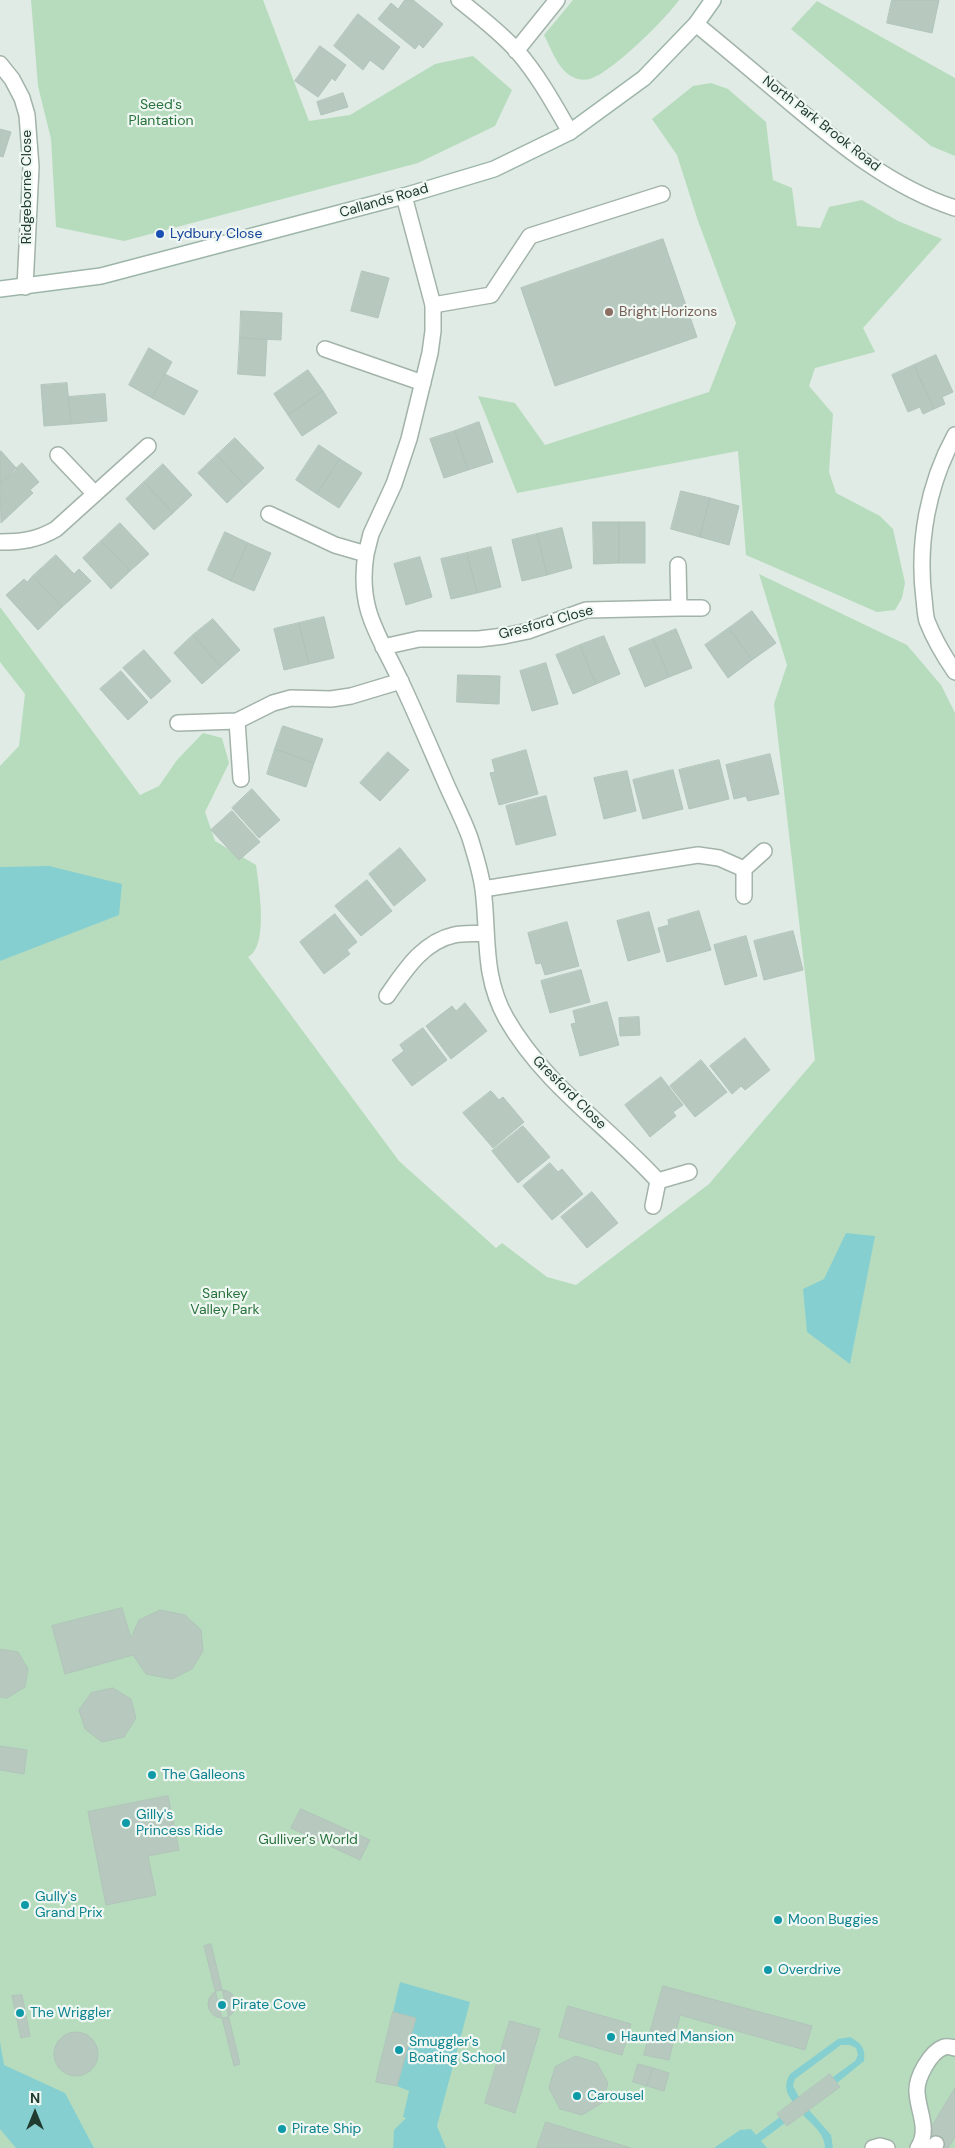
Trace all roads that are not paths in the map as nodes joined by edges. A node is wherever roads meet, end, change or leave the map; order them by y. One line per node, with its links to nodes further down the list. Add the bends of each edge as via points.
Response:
1 (459, 0): 5 (street)
2 (557, 0): 5 (street)
3 (713, 0): 4 (street, Callands Road)
4 (696, 24): 7 (street, Callands Road, via 644,78); 10 (street, North Park Brook Road, via 867,163 906,188)
5 (516, 51): 7 (street, via 536,76)
6 (0, 64): 11 (street, Ridgeborne Close, via 12,79 27,115 31,167)
7 (570, 132): 9 (street, Callands Road, via 494,169)
8 (662, 194): 13 (street, via 530,236 491,295)
9 (404, 196): 11 (street, Callands Road, via 101,276); 13 (street, Gresford Close)
10 (955, 208)
11 (25, 287): 12 (street, Callands Road)
12 (0, 289)
13 (433, 305): 15 (street, Gresford Close, via 431,346)
14 (325, 349): 15 (street)
15 (424, 383): 22 (street, Gresford Close, via 394,484 371,534)
16 (955, 435): 27 (street, via 942,458 932,491 926,522 922,581 926,620)
17 (148, 446): 19 (street)
18 (58, 455): 19 (street)
19 (94, 494): 21 (street, via 56,529 40,538)
20 (269, 514): 22 (street, via 335,545)
21 (0, 542)
22 (366, 554): 26 (street, Gresford Close, via 364,595 369,616)
23 (678, 565): 24 (street)
24 (679, 608): 25 (street, Gresford Close); 26 (street, Gresford Close, via 586,610 504,636 419,639)
25 (702, 608)
26 (383, 646): 28 (street, Gresford Close)
27 (955, 672)
28 (401, 682): 29 (street, via 331,699 290,698); 34 (street, Gresford Close, via 469,837)
29 (238, 720): 30 (street); 31 (street)
30 (178, 722)
31 (241, 779)
32 (764, 851): 33 (street)
33 (744, 869): 34 (street, via 719,858 698,855); 35 (street)
34 (483, 889): 36 (street, Gresford Close)
35 (744, 896)
36 (485, 934): 37 (street, via 455,934 440,939 408,966); 39 (street, Gresford Close, via 495,995 529,1053 554,1082)
37 (386, 996)
38 (688, 1172): 39 (street)
39 (658, 1181): 40 (street)
40 (653, 1206)
41 (955, 2048): 44 (street, via 945,2047 934,2053 919,2078 917,2091 924,2127)
42 (873, 2148): 43 (street)
43 (887, 2148)
44 (918, 2148)

